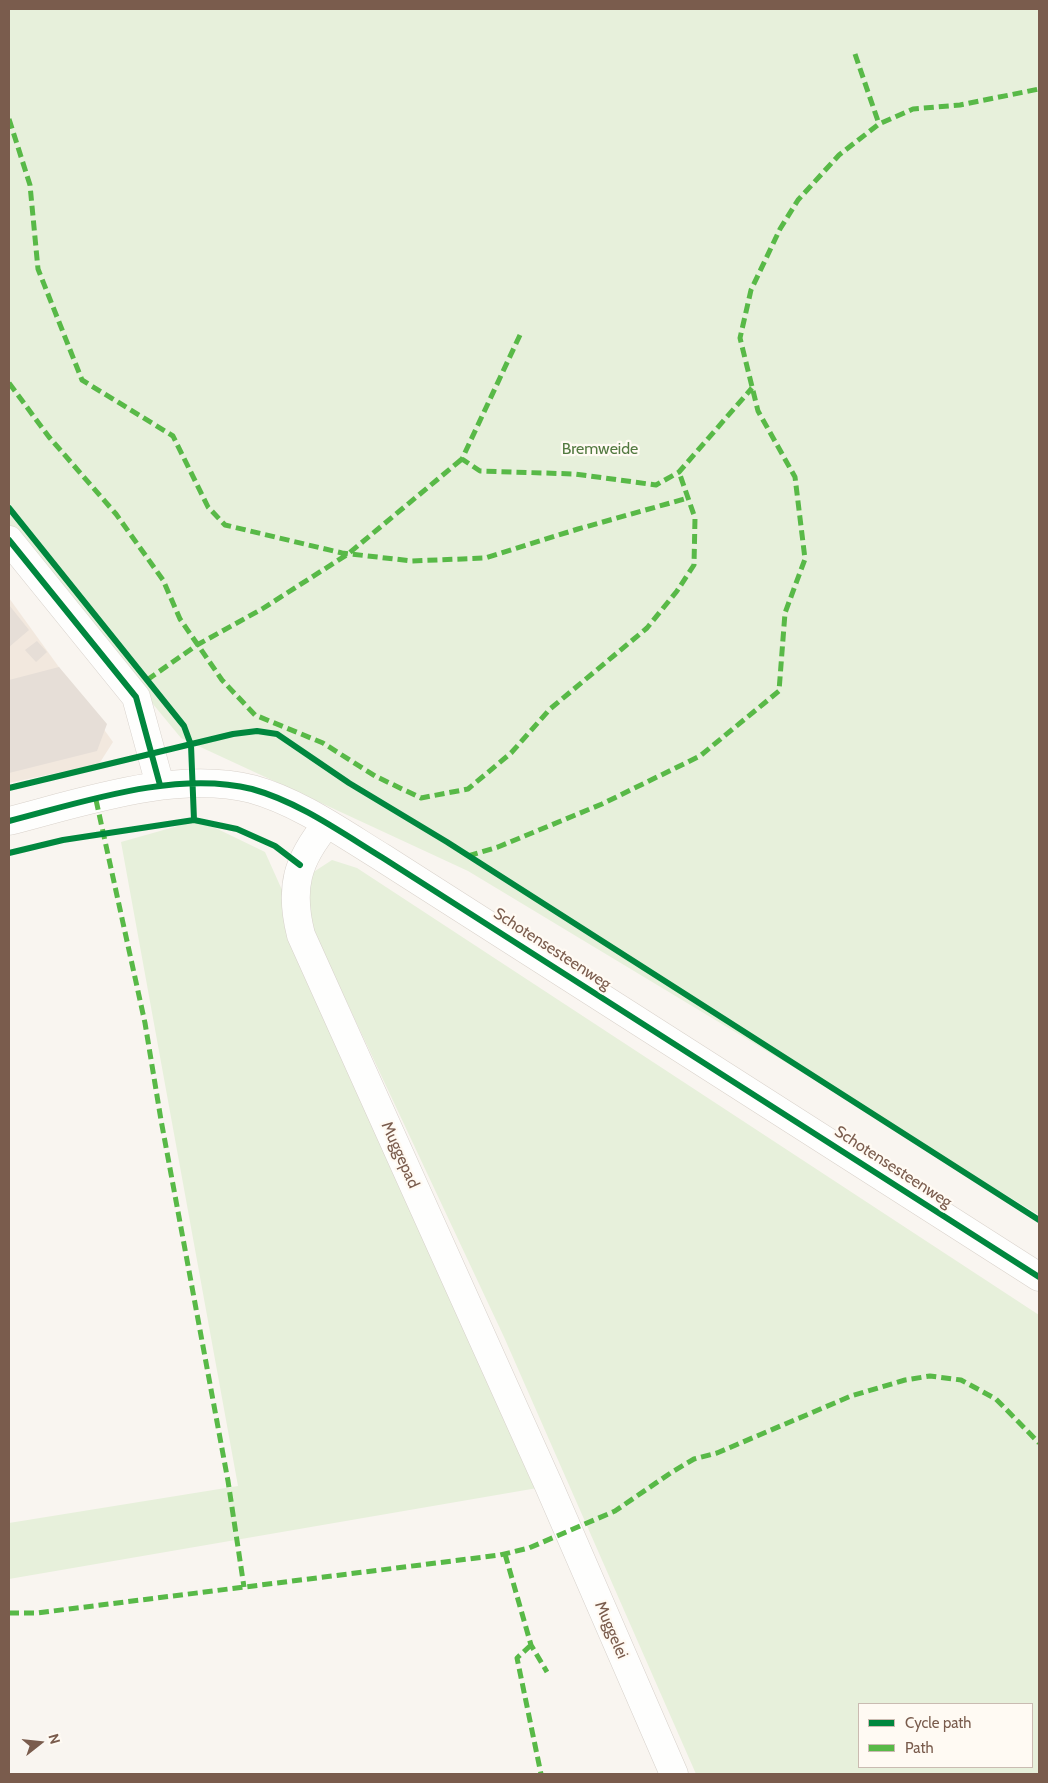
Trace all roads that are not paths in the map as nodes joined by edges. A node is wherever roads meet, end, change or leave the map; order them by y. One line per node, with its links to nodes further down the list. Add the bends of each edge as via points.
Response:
1 (9, 540): 2 (street, via 136,697)
2 (160, 785): 3 (street, Schotensesteenweg); 4 (street, Schotensesteenweg, via 204,783 252,790)
3 (9, 821)
4 (327, 824): 5 (street, Schotensesteenweg); 6 (street, Muggepad, via 310,844 300,865 295,887 295,911 301,935)
5 (1039, 1277)
6 (549, 1486): 7 (street, Muggelei)
7 (674, 1774)

